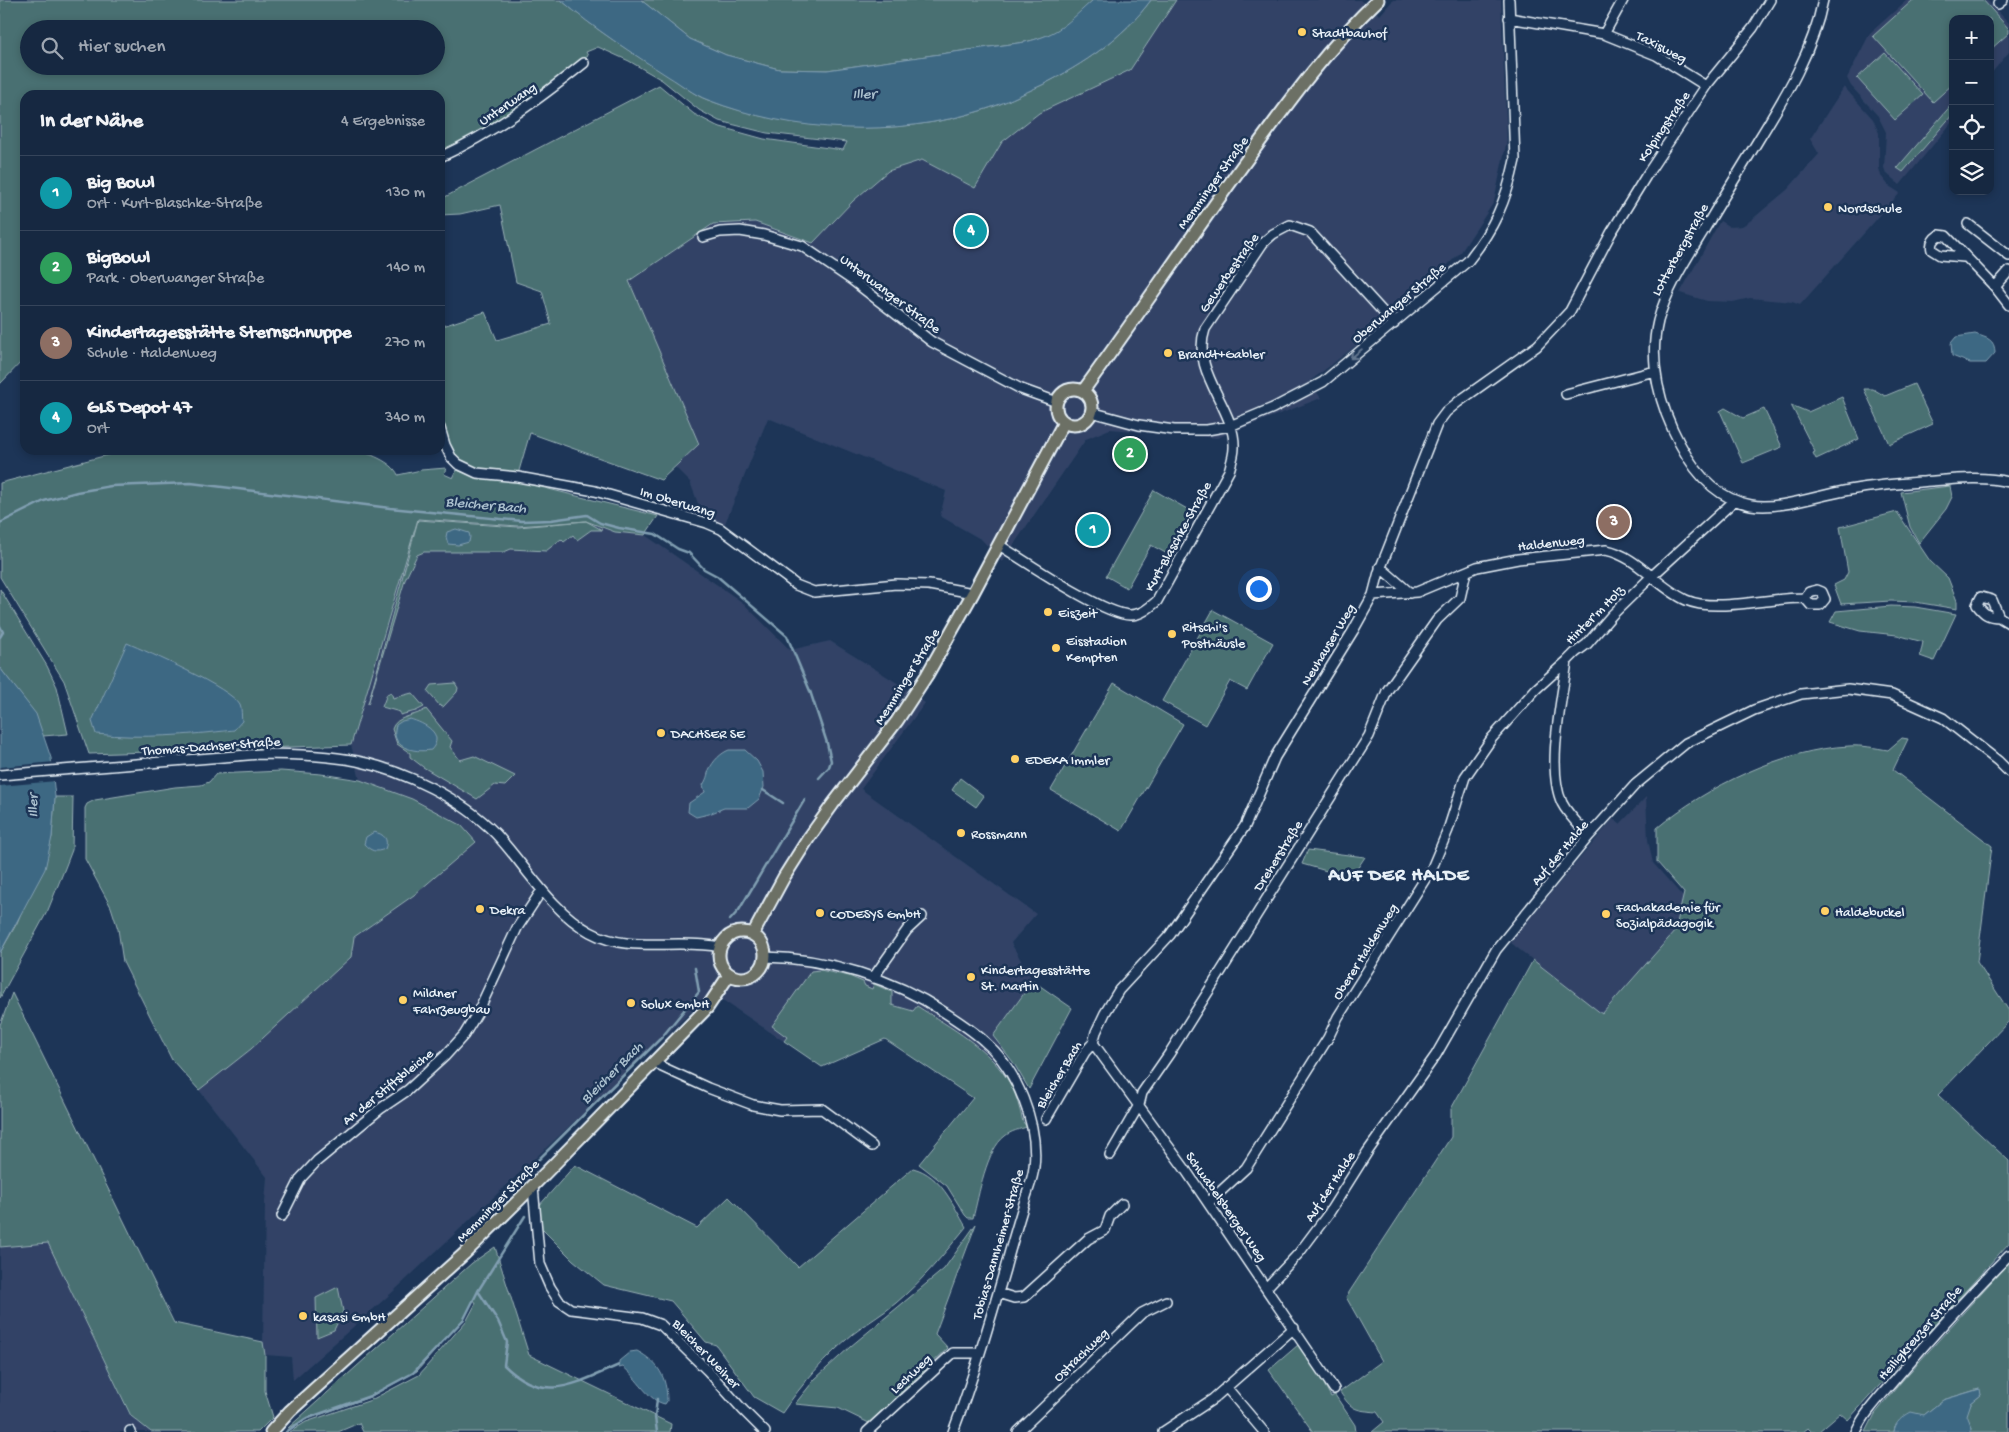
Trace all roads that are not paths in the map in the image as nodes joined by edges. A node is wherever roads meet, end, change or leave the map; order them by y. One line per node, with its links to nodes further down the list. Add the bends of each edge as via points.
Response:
1 (1378, 0): 21 (main road, Memminger Straße, via 1354,22 1282,112)
2 (1509, 0): 6 (street, Oberwanger Straße)
3 (1623, 0): 7 (street)
4 (1770, 0): 9 (street, Kolpingstraße)
5 (1823, 0): 20 (street, Lotterbergstraße, via 1806,57 1668,293 1658,322)
6 (1509, 18): 7 (street, Taxisweg); 19 (street, Oberwanger Straße, via 1516,146 1504,202 1468,261)
7 (1604, 34): 9 (street, Taxisweg, via 1656,55)
8 (584, 63): 10 (street, Unterwang, via 498,127)
9 (1706, 86): 16 (street, Kolpingstraße, via 1626,208)
10 (445, 155)
11 (1968, 224): 13 (street)
12 (703, 237): 23 (street, Unterwanger Straße, via 740,231 802,246 932,342 1021,389)
13 (2009, 256)
14 (1964, 257): 17 (street)
15 (2009, 271): 17 (street)
16 (1589, 275): 31 (street, Neuhauser Weg, via 1570,311 1553,332 1512,366 1458,402 1437,424)
17 (1995, 287): 18 (street)
18 (2009, 305)
19 (1394, 324): 26 (street, Oberwanger Straße, one-way to 26, via 1323,382 1283,404); 26 (street, Gewerbestraße, via 1310,232 1290,225 1272,234 1201,339 1205,365)
20 (1655, 370): 22 (street); 29 (street, Lotterbergstraße, via 1671,428 1690,463 1706,482)
21 (1083, 391): 23 (main road, via 1068,390); 24 (main road, via 1090,401)
22 (1566, 394)
23 (1056, 402): 25 (main road, via 1056,411)
24 (1090, 412): 25 (main road, via 1078,424); 26 (street, Oberwanger Straße, via 1174,430)
25 (1064, 422): 30 (main road, Memminger Straße)
26 (1230, 426): 30 (street, Kurt-Blaschke-Straße, via 1234,449 1229,471 1157,602 1141,612 1132,615 1110,611)
27 (445, 445): 34 (street, Im Oberwang, via 458,464 477,473 595,491 707,523 796,585 814,592 896,584 929,585)
28 (2009, 482): 29 (street, Lotterbergstraße, via 1982,478 1874,486 1773,506)
29 (1734, 501): 33 (street, Hinter'm Holz)
30 (999, 545): 34 (main road, Memminger Straße)
31 (1380, 567): 35 (street); 36 (street, Neuhauser Weg)
32 (1466, 572): 33 (street, Haldenweg, via 1518,559 1606,550 1628,558); 35 (street, Haldenweg); 53 (street, Dreherstraße, via 1460,598 1437,620 1387,691 1369,736 1142,1093)
33 (1651, 577): 37 (street, Haldenweg, via 1664,589 1688,602 1711,605); 40 (street, Hinter'm Holz)
34 (973, 593): 46 (main road, Memminger Straße, via 927,675 897,721 808,839)
35 (1410, 593): 36 (street, Haldenweg)
36 (1373, 595): 51 (street, Neuhauser Weg, via 1275,757 1252,813 1237,839 1170,935 1119,990 1098,1026)
37 (1805, 598)
38 (1999, 617): 39 (street)
39 (2009, 623)
40 (1567, 661): 43 (street, Hinter'm Holz, via 1556,750 1557,789 1567,810); 58 (street, Oberer Haldenweg, via 1492,738 1465,777 1432,868 1256,1154 1238,1176)
41 (2009, 772): 43 (street, Auf der Halde, via 1943,718 1892,695 1848,689 1801,694 1754,710 1686,743 1635,785)
42 (0, 775): 44 (street, Thomas-Dachser-Straße, via 260,754 296,754 358,761 443,793 479,818)
43 (1589, 836): 62 (street, Auf der Halde, via 1496,950 1436,1055 1329,1213 1299,1253)
44 (542, 890): 47 (street, Thomas-Dachser-Straße, via 590,932 623,943); 60 (street, An der Stiftsbleiche, via 517,928 464,1035 408,1090 380,1109 312,1167 301,1178)
45 (922, 916): 50 (street, via 907,930)
46 (753, 934): 47 (main road, via 746,931 730,934); 48 (main road, via 763,944)
47 (720, 947): 49 (main road, via 720,962)
48 (766, 956): 49 (main road, via 759,971 752,976 737,978); 50 (street, Tobias-Dannheimer-Straße, via 803,960)
49 (730, 974): 52 (main road, Memminger Straße, via 707,1008)
50 (873, 978): 63 (street, Tobias-Dannheimer-Straße, via 901,987 964,1025 1003,1061 1023,1098 1033,1130 1034,1168)
51 (1093, 1043): 53 (street, Schwabelsberger Weg); 54 (street, Bleicher Bach)
52 (656, 1061): 55 (street, via 708,1088 752,1105 780,1110 822,1109); 57 (main road, Memminger Straße)
53 (1139, 1105): 56 (street, Dreherstraße); 58 (street, Schwabelsberger Weg)
54 (1046, 1120)
55 (872, 1146)
56 (1110, 1155)
57 (532, 1187): 69 (main road, Memminger Straße); 70 (street, Bleicher Weiher, via 540,1264 560,1301 571,1309 642,1318 661,1325)
58 (1208, 1203): 62 (street, Schwabelsberger Weg)
59 (1122, 1204): 63 (street, via 1110,1216 1105,1230 1088,1239 1024,1297 1014,1298)
60 (282, 1216)
61 (2009, 1255): 76 (street, Heiligkreuzer Straße, via 1862,1418)
62 (1266, 1288): 65 (street, Schwabelsberger Weg)
63 (998, 1293): 66 (street, Tobias-Dannheimer-Straße)
64 (1166, 1301): 73 (street, Ostrachweg, via 1142,1314)
65 (1294, 1328): 67 (street); 68 (street, Schwabelsberger Weg)
66 (980, 1353): 71 (street, Lechweg, via 952,1353); 72 (street, Tobias-Dannheimer-Straße)
67 (1226, 1387): 74 (street); 75 (street)
68 (1334, 1388)
69 (271, 1432)
70 (765, 1432)
71 (867, 1432)
72 (953, 1432)
73 (1018, 1432)
74 (1164, 1432)
75 (1264, 1432)
76 (1856, 1432)

